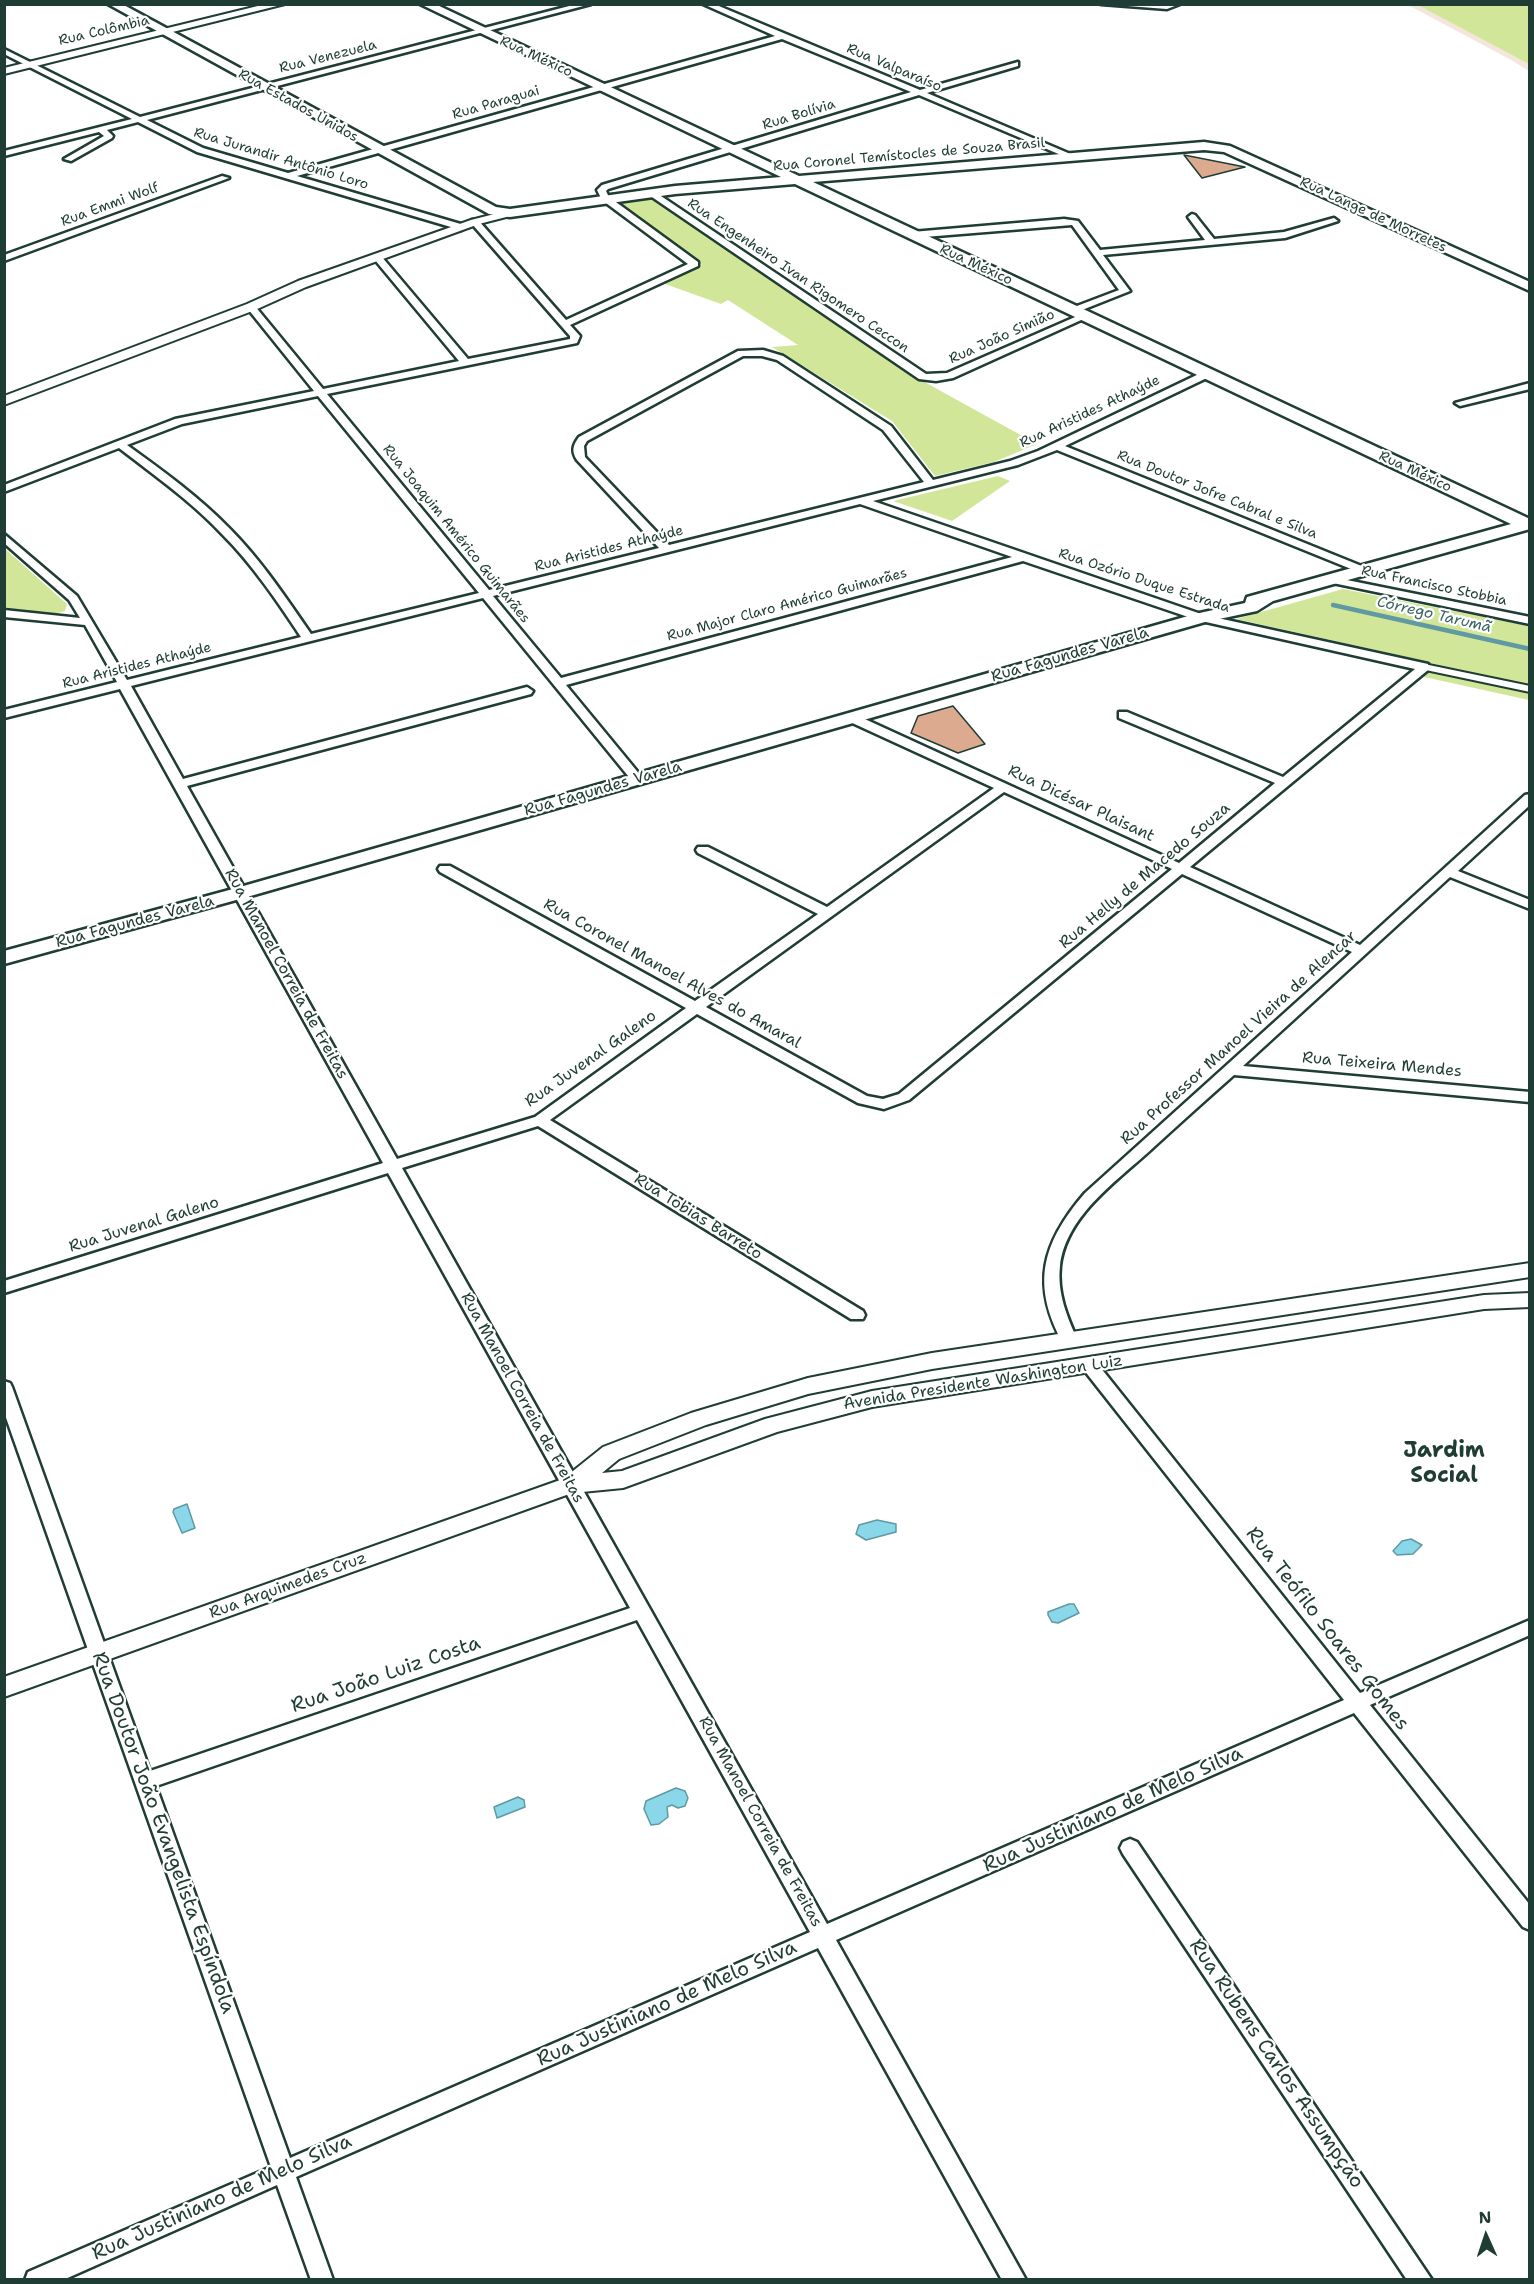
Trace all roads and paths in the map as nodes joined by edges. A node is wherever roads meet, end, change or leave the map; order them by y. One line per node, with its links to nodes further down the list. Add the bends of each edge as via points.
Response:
1 (113, 4): 9 (main road, Rua Estados Unidos)
2 (280, 4): 9 (street, Rua Colômbia)
3 (425, 4): 10 (main road, Rua México)
4 (588, 4): 10 (street, Rua Venezuela)
5 (706, 4): 11 (street, Rua Valparaíso)
6 (1104, 4): 8 (street)
7 (1177, 4): 8 (street)
8 (1119, 5)
9 (164, 32): 14 (street, Rua Colômbia); 17 (main road, Rua Estados Unidos)
10 (483, 32): 17 (street, Rua Venezuela); 18 (main road, Rua México)
11 (783, 36): 18 (street, Rua Paraguai); 19 (street, Rua Valparaíso)
12 (4, 51): 13 (street, Rua Jurandir Antônio Loro)
13 (17, 57): 14 (street, Rua Jurandir Antônio Loro); 16 (street)
14 (31, 64): 16 (street, Rua Colômbia); 20 (street, Rua Jurandir Antônio Loro)
15 (1015, 64): 19 (street, Rua Bolívia)
16 (5, 71)
17 (264, 87): 20 (street, Rua Venezuela); 24 (main road, Rua Estados Unidos)
18 (601, 88): 23 (main road, Rua México); 24 (street, Rua Paraguai)
19 (919, 93): 23 (street, Rua Bolívia); 26 (street, Rua Valparaíso)
20 (139, 120): 21 (street, Rua Venezuela); 29 (street, Rua Jurandir Antônio Loro, via 200,150)
21 (101, 129): 25 (street, Rua Venezuela); 27 (street, via 109,136)
22 (1216, 147): 26 (main road, Rua Coronel Temístocles de Souza Brasil); 46 (main road, Rua Lange de Morretes, via 1250,158)
23 (731, 149): 28 (main road, Rua México); 34 (street, Rua Bolívia, via 612,184 601,190)
24 (379, 150): 29 (street, Rua Paraguai); 35 (main road, Rua Estados Unidos)
25 (4, 154)
26 (1071, 156): 31 (main road, Rua Coronel Temístocles de Souza Brasil)
27 (68, 159)
28 (773, 169): 31 (main road, Rua México); 32 (main road, via 764,178)
29 (287, 176): 40 (street, Rua Jurandir Antônio Loro)
30 (225, 178): 44 (street, Rua Emmi Wolf)
31 (796, 180): 32 (main road, Rua Coronel Temístocles de Souza Brasil); 41 (main road, Rua México)
32 (737, 185): 33 (main road, Rua Coronel Temístocles de Souza Brasil)
33 (652, 193): 34 (main road, Rua Coronel Temístocles de Souza Brasil); 52 (street, Rua Engenheiro Ivan Rigomero Ceccon, via 919,375)
34 (605, 198): 36 (main road, Rua Coronel Temístocles de Souza Brasil); 49 (street, via 695,264)
35 (483, 207): 36 (main road, Rua Estados Unidos); 39 (street, via 483,215)
36 (510, 213): 39 (street)
37 (1192, 217): 42 (street)
38 (1334, 221): 42 (street, via 1285,235)
39 (475, 222): 40 (street); 49 (street)
40 (461, 227): 45 (street)
41 (912, 235): 43 (street, via 1070,222 1078,225); 48 (main road, Rua México)
42 (1211, 241): 43 (street)
43 (1098, 253): 48 (street, Rua João Simião, via 1125,291)
44 (4, 258)
45 (378, 258): 47 (street, via 292,288); 50 (street)
46 (1530, 287)
47 (251, 308): 54 (street, Rua Joaquim Américo Guimarães); 55 (street)
48 (1079, 314): 51 (main road, Rua México); 52 (street, Rua João Simião, via 949,376)
49 (564, 324): 50 (street, via 575,336 574,341)
50 (467, 364): 54 (street)
51 (1207, 375): 58 (street, Rua Aristides Athaýde); 62 (main road, Rua México)
52 (929, 378)
53 (1530, 386): 56 (street)
54 (321, 393): 57 (street, via 185,420); 68 (street, Rua Joaquim Américo Guimarães)
55 (4, 401)
56 (1460, 403)
57 (120, 444): 60 (street); 73 (street, via 227,532)
58 (1057, 446): 59 (street, Rua Aristides Athaýde, via 1014,463); 66 (street, Rua Doutor Jofre Cabral e Silva)
59 (931, 484): 61 (street, Rua Aristides Athaýde); 64 (street, via 894,435 878,422 780,358 741,353 578,445 581,458)
60 (4, 489)
61 (861, 501): 64 (street, Rua Aristides Athaýde); 65 (street, Rua Ozório Duque Estrada)
62 (1528, 524): 66 (main road, Rua Fagundes Varela)
63 (4, 537): 72 (street, Rua Manoel Correia de Freitas, via 73,598)
64 (667, 550): 68 (street, Rua Aristides Athaýde)
65 (1024, 557): 70 (street, Rua Ozório Duque Estrada); 75 (street, Rua Major Claro Américo Guimarães)
66 (1365, 571): 67 (main road, Rua Fagundes Varela)
67 (1332, 580): 70 (main road, Rua Fagundes Varela, via 1251,607); 71 (street, Rua Francisco Stobbia)
68 (486, 595): 73 (street, Rua Aristides Athaýde); 75 (street, Rua Joaquim Américo Guimarães)
69 (4, 613): 72 (street)
70 (1201, 618): 74 (street, Rua Ozório Duque Estrada); 81 (main road, Rua Fagundes Varela)
71 (1530, 621)
72 (89, 622): 76 (street, Rua Manoel Correia de Freitas)
73 (308, 639): 76 (street, Rua Aristides Athaýde)
74 (1424, 668): 77 (street, Rua Ozório Duque Estrada); 83 (street, Rua Helly de Macedo Souza)
75 (558, 682): 82 (street, Rua Joaquim Américo Guimarães)
76 (124, 685): 79 (street, Rua Aristides Athaýde); 84 (street, Rua Manoel Correia de Freitas)
77 (1530, 689)
78 (527, 691): 84 (street)
79 (4, 714)
80 (1123, 715): 83 (street)
81 (852, 718): 82 (main road, Rua Fagundes Varela); 85 (street, Rua Dicésar Plaisant)
82 (637, 779): 91 (main road, Rua Fagundes Varela)
83 (1285, 783): 88 (street, Rua Helly de Macedo Souza)
84 (180, 784): 91 (street, Rua Manoel Correia de Freitas)
85 (1003, 787): 88 (street, Rua Dicésar Plaisant); 93 (street, Rua Juvenal Galeno)
86 (1530, 798): 90 (street, Rua Professor Manoel Vieira de Alencar)
87 (703, 850): 93 (street)
88 (1181, 868): 94 (street, Rua Dicésar Plaisant); 99 (street, Rua Helly de Macedo Souza, via 904,1096)
89 (445, 869): 96 (street, Rua Coronel Manoel Alves do Amaral)
90 (1449, 872): 92 (street); 94 (street, Rua Professor Manoel Vieira de Alencar)
91 (240, 893): 95 (main road, Rua Fagundes Varela); 101 (street, Rua Manoel Correia de Freitas)
92 (1530, 905)
93 (827, 913): 96 (street, Rua Juvenal Galeno)
94 (1362, 951): 97 (street, Rua Professor Manoel Vieira de Alencar)
95 (4, 958)
96 (696, 1008): 99 (street, Rua Coronel Manoel Alves do Amaral, via 863,1100); 100 (street, Rua Juvenal Galeno)
97 (1231, 1070): 98 (street, Rua Teixeira Mendes); 106 (street, Rua Professor Manoel Vieira de Alencar, via 1073,1216 1058,1243 1051,1287)
98 (1530, 1097)
99 (884, 1104)
100 (540, 1120): 101 (street, Rua Juvenal Galeno); 105 (street, Rua Tobias Barreto)
101 (393, 1166): 103 (street, Rua Juvenal Galeno); 109 (street, Rua Manoel Correia de Freitas)
102 (1530, 1270): 106 (street, Avenida Presidente Washington Luiz)
103 (4, 1287)
104 (1530, 1300): 107 (street, Avenida Presidente Washington Luiz, via 1484,1302)
105 (857, 1315)
106 (1070, 1341): 107 (street); 109 (street, Avenida Presidente Washington Luiz, via 896,1367 773,1396 611,1453)
107 (1090, 1366): 109 (street, Avenida Presidente Washington Luiz, via 872,1399 773,1425 623,1479); 114 (street, Rua Teófilo Soares Gomes)
108 (4, 1387): 112 (street, Rua Doutor João Evangelista Espíndola)
109 (571, 1485): 110 (street, Rua Manoel Correia de Freitas); 112 (street, Rua Arquimedes Cruz)
110 (641, 1611): 115 (street, Rua João Luiz Costa); 118 (street, Rua Manoel Correia de Freitas)
111 (1530, 1627): 114 (street, Rua Justiniano de Melo Silva)
112 (99, 1653): 113 (street, Rua Arquimedes Cruz); 115 (street, Rua Doutor João Evangelista Espíndola)
113 (4, 1687)
114 (1357, 1703): 117 (street, Rua Teófilo Soares Gomes); 118 (street, Rua Justiniano de Melo Silva)
115 (145, 1781): 119 (street, Rua Doutor João Evangelista Espíndola)
116 (1130, 1848): 123 (street, Rua Rubens Carlos Assumpção)
117 (1530, 1921)
118 (823, 1936): 119 (street, Rua Justiniano de Melo Silva); 122 (street, Rua Manoel Correia de Freitas)
119 (284, 2171): 120 (street, Rua Justiniano de Melo Silva); 121 (street, Rua Doutor João Evangelista Espíndola)
120 (36, 2280)
121 (322, 2280)
122 (1015, 2280)
123 (1421, 2280)

